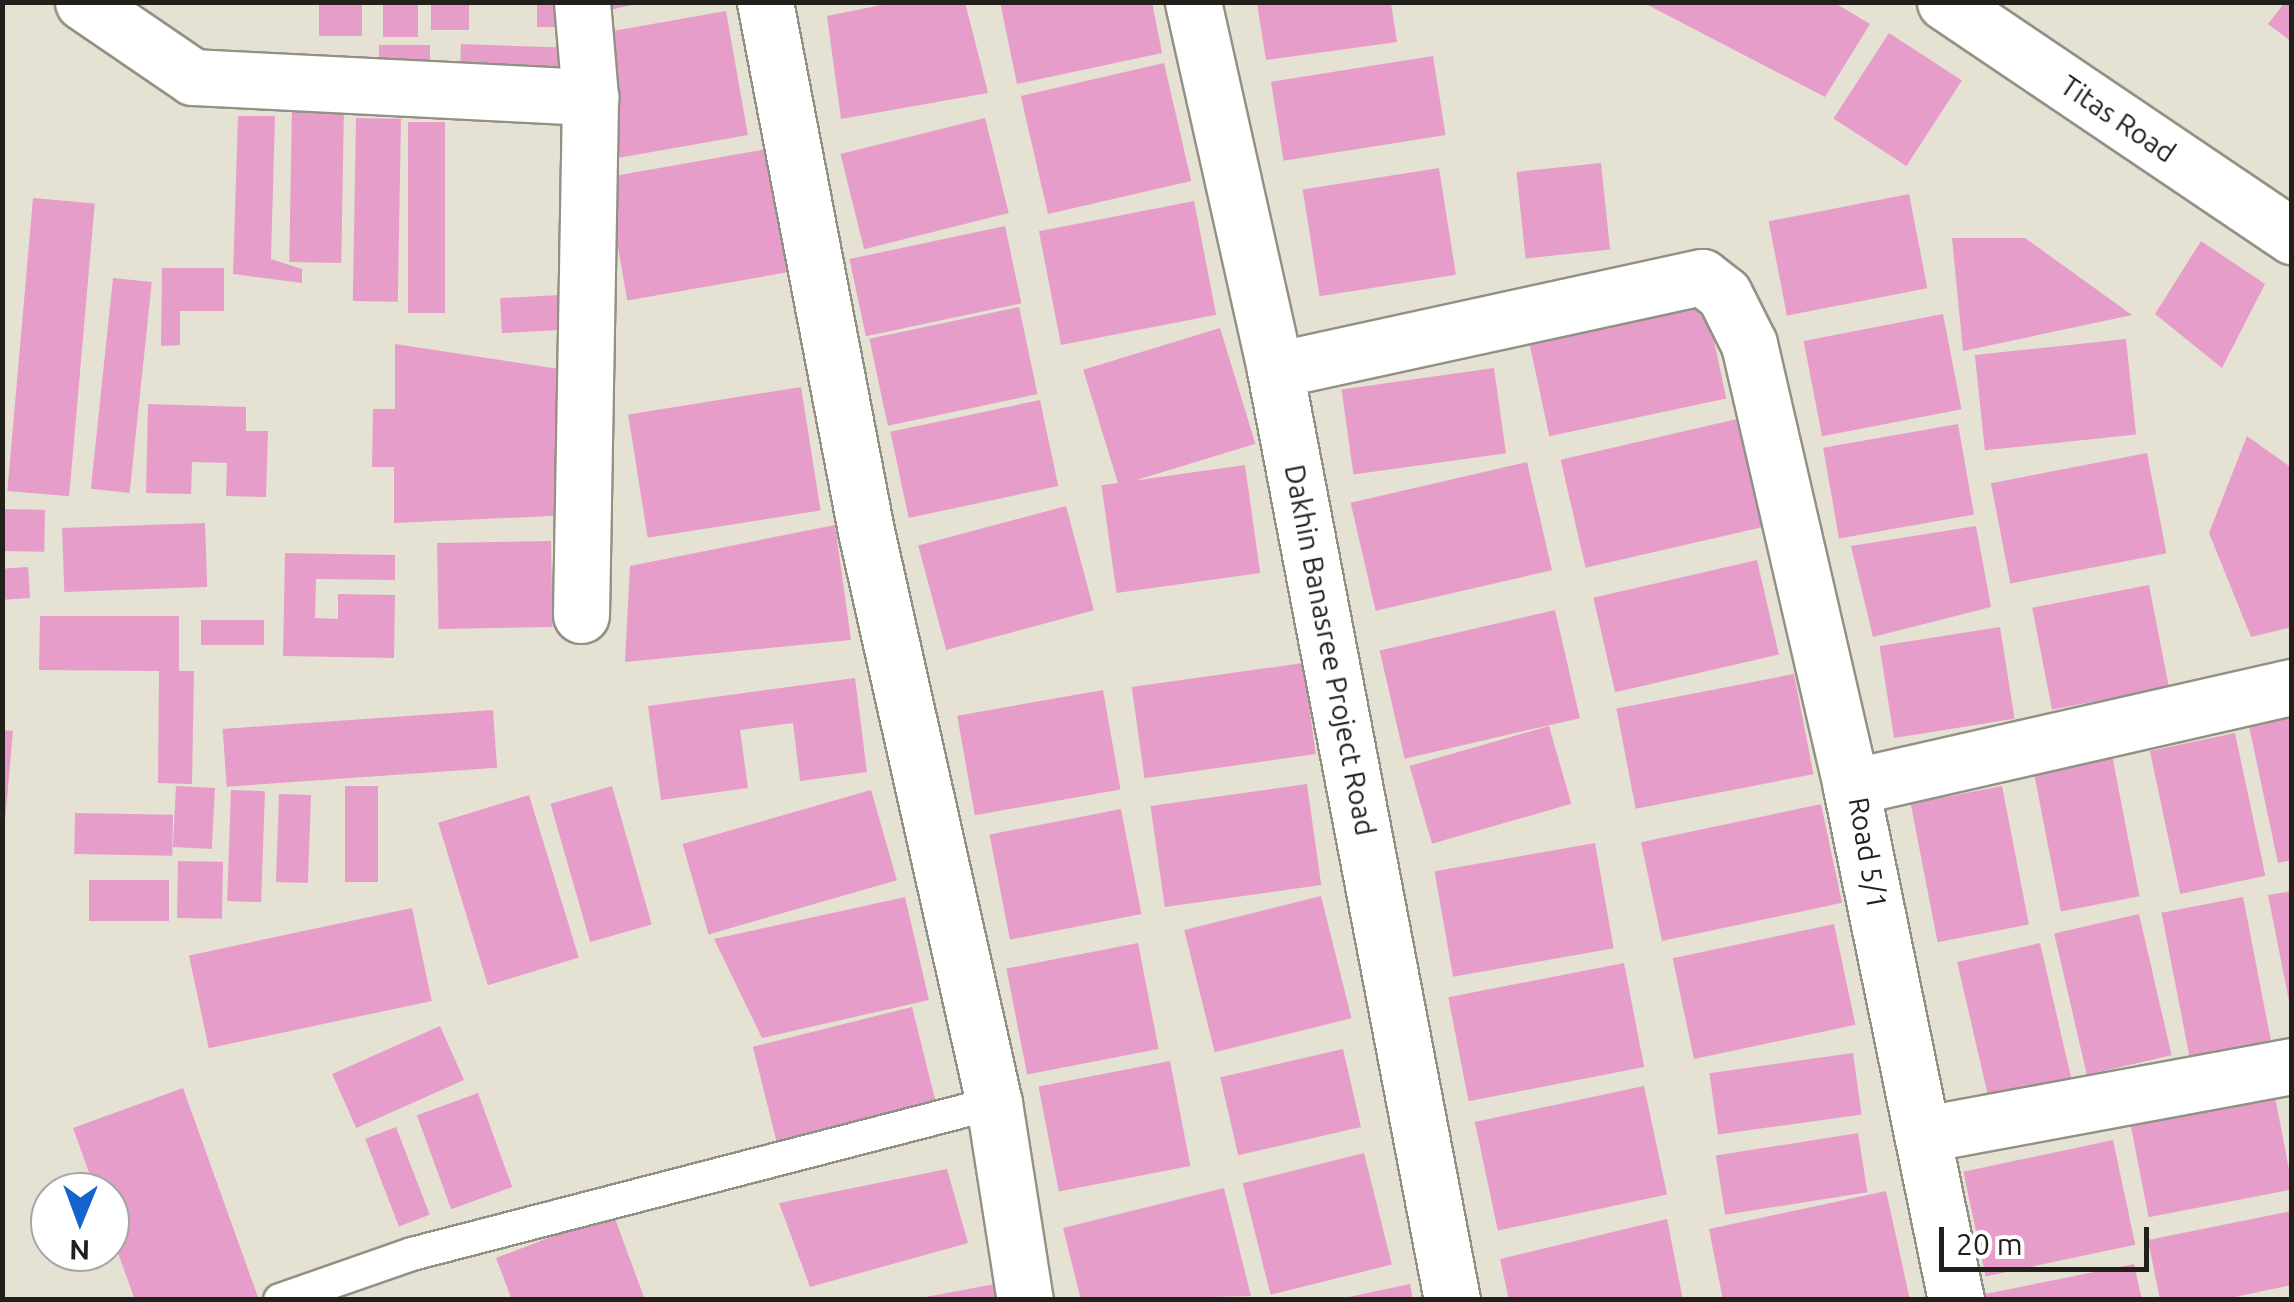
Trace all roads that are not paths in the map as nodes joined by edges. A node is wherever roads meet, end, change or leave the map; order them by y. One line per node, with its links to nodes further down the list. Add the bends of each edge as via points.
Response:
1 (83, 2): 6 (street, via 193,76)
2 (582, 2): 6 (street)
3 (765, 2): 13 (street, via 866,532)
4 (1194, 2): 8 (street, Dakhin Banasree Project Road)
5 (1944, 2): 7 (street, Titas Road)
6 (590, 98): 9 (street)
7 (2292, 236)
8 (1276, 370): 11 (street, via 1702,278 1724,294 1749,344); 17 (street, Dakhin Banasree Project Road)
9 (581, 615)
10 (2292, 687): 11 (street, Road 5/1)
11 (1852, 787): 14 (street, Road 5/1)
12 (2292, 1066): 14 (street)
13 (994, 1104): 15 (lane, via 412,1254); 16 (street)
14 (1925, 1134): 18 (street, Road 5/1)
15 (280, 1300)
16 (1026, 1300)
17 (1452, 1300)
18 (1956, 1300)

